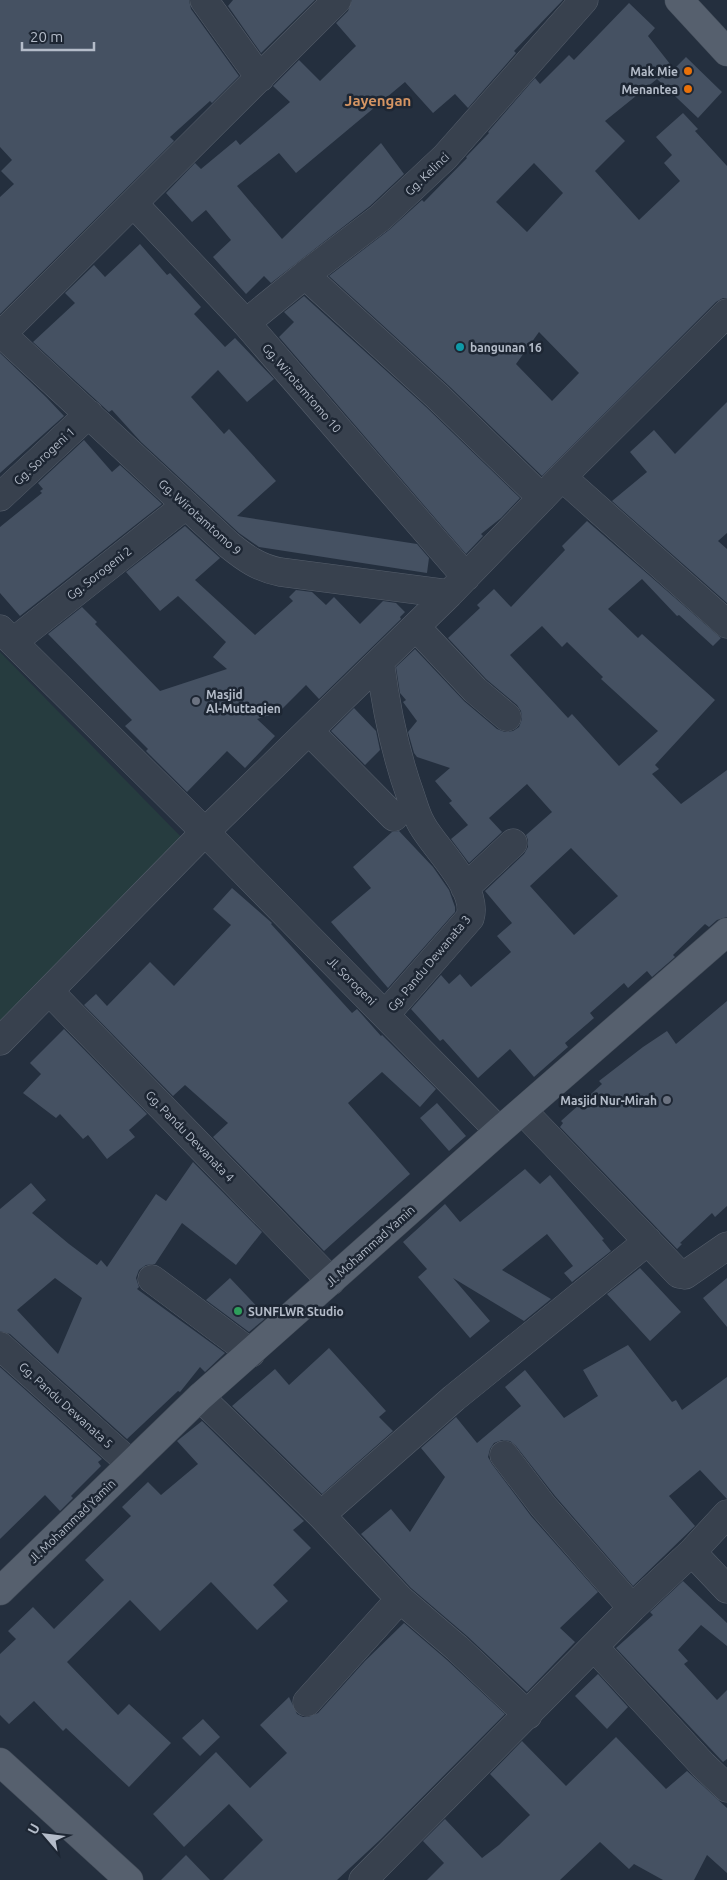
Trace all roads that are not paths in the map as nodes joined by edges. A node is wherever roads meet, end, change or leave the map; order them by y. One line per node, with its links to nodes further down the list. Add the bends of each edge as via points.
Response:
1 (204, 0): 6 (street)
2 (337, 0): 6 (street)
3 (584, 0): 8 (street, Gg. Kelinci, via 445,158 380,218)
4 (679, 0): 5 (main road)
5 (727, 52)
6 (260, 78): 7 (street)
7 (134, 204): 10 (street, Gg. Wirotamtomo 10); 11 (street)
8 (305, 275): 10 (street, Gg. Kelinci); 15 (street)
9 (727, 313): 13 (street)
10 (246, 323): 17 (street, Gg. Wirotamtomo 10)
11 (1, 335): 12 (street, Gg. Wirotamtomo 9)
12 (89, 414): 14 (street, Gg. Sorogeni 1); 16 (street, Gg. Wirotamtomo 9)
13 (562, 477): 15 (street); 18 (street)
14 (0, 498)
15 (542, 498): 17 (street)
16 (186, 505): 17 (street, Gg. Wirotamtomo 9, via 243,556 267,569); 20 (street, Gg. Sorogeni 2)
17 (458, 585): 19 (street)
18 (727, 624)
19 (416, 627): 21 (street); 22 (street, via 475,690)
20 (6, 636): 25 (street, Jl. Sorogeni)
21 (380, 662): 23 (street); 27 (street, Gg. Pandu Dewanata 3, via 396,748 418,818)
22 (507, 717)
23 (309, 731): 24 (street); 25 (street)
24 (394, 817)
25 (205, 832): 29 (street); 30 (street, Jl. Sorogeni)
26 (513, 843): 27 (street)
27 (465, 888): 30 (street, Gg. Pandu Dewanata 3, via 472,908 470,918)
28 (727, 932): 32 (main road, Jl. Mohammad Yamin)
29 (49, 991): 31 (street); 37 (street, Gg. Pandu Dewanata 4)
30 (385, 1015): 33 (street, Jl. Sorogeni)
31 (0, 1041)
32 (523, 1111): 33 (main road, Jl. Mohammad Yamin); 34 (street)
33 (499, 1131): 37 (main road, Jl. Mohammad Yamin)
34 (648, 1241): 35 (street, via 683,1275); 44 (street, via 454,1398)
35 (727, 1246)
36 (152, 1279): 39 (street)
37 (331, 1281): 39 (main road, Jl. Mohammad Yamin)
38 (0, 1346): 42 (street, Gg. Pandu Dewanata 5)
39 (251, 1352): 40 (main road, Jl. Mohammad Yamin)
40 (200, 1397): 42 (main road, Jl. Mohammad Yamin); 44 (street)
41 (504, 1456): 49 (street)
42 (131, 1464): 47 (main road, Jl. Mohammad Yamin)
43 (727, 1514): 45 (street)
44 (321, 1515): 48 (street)
45 (692, 1552): 46 (street); 49 (street)
46 (727, 1589)
47 (0, 1591)
48 (400, 1599): 51 (street); 52 (street)
49 (632, 1608): 50 (street)
50 (594, 1648): 52 (street); 54 (street)
51 (307, 1702)
52 (528, 1715): 56 (street)
53 (0, 1762): 55 (main road)
54 (727, 1788)
55 (129, 1880)
56 (363, 1880)

